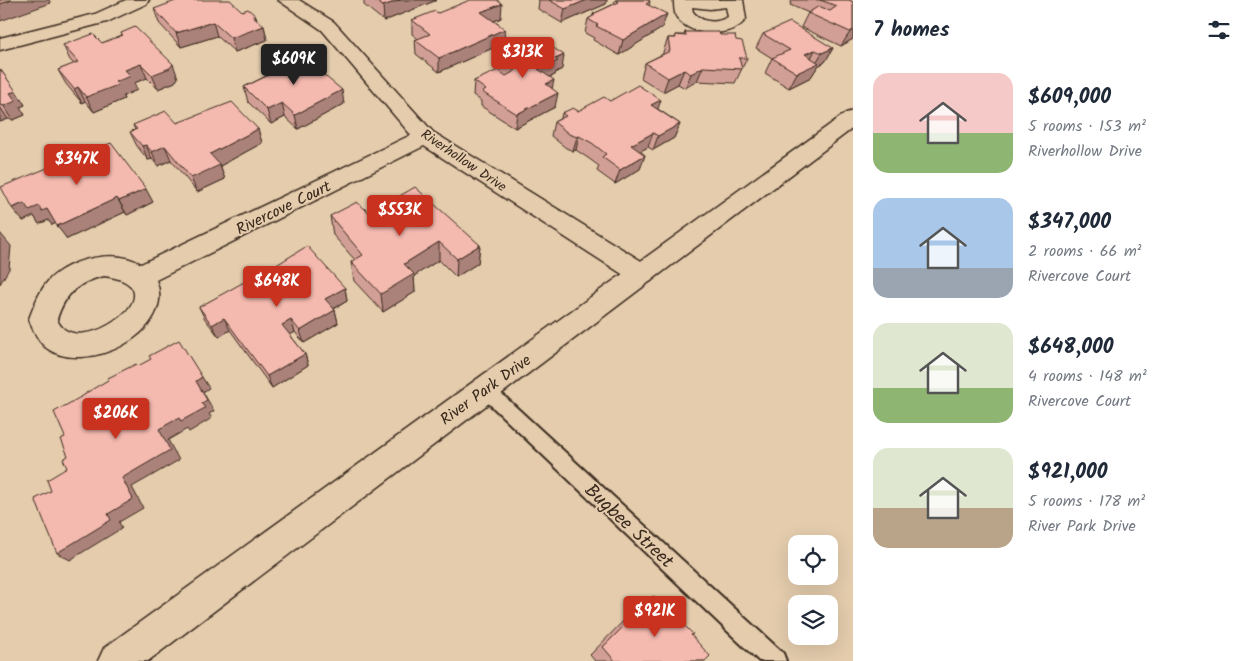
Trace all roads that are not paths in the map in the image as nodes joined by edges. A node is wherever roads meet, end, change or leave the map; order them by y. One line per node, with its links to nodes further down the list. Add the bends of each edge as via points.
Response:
1 (140, 0): 5 (street, via 101,18)
2 (287, 0): 7 (street, Riverhollow Drive, via 328,26)
3 (685, 0): 4 (street, via 684,14 693,23 730,26 737,19)
4 (734, 0)
5 (0, 44)
6 (853, 118): 8 (street, River Park Drive)
7 (425, 137): 8 (street, Riverhollow Drive); 9 (street, Rivercove Court)
8 (642, 274): 10 (street, River Park Drive)
9 (140, 276)
10 (485, 389): 11 (street, River Park Drive); 12 (lane, Bugbee Street)
11 (117, 661)
12 (775, 661)

